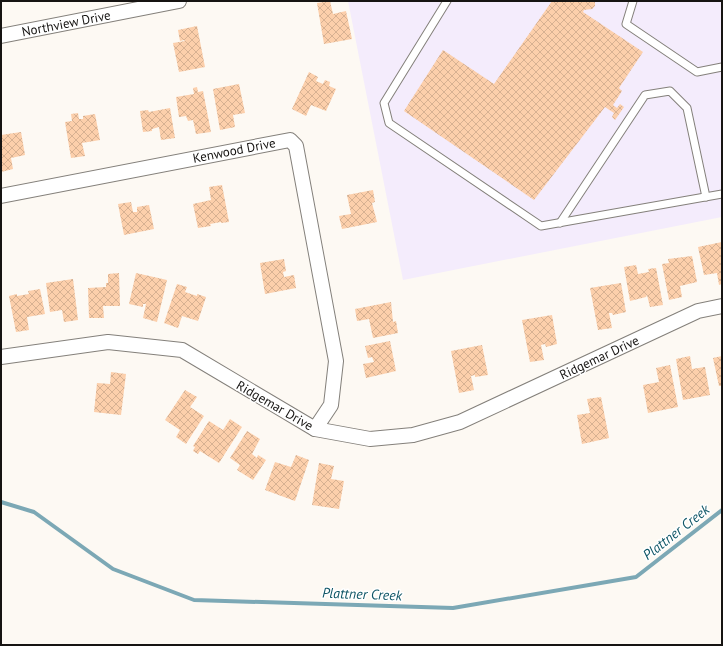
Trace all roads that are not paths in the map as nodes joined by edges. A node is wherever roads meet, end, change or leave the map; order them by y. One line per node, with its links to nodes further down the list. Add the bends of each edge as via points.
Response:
1 (179, 1): 4 (street, Northview Drive)
2 (447, 1): 9 (lane, via 384,103 389,123 541,226)
3 (633, 1): 5 (lane, via 626,24 697,72)
4 (1, 36)
5 (722, 67)
6 (722, 194): 8 (lane)
7 (1, 196): 12 (street, Kenwood Drive, via 290,140 296,146 336,361 331,405)
8 (706, 197): 9 (lane); 9 (lane, via 687,108 670,91 645,95)
9 (560, 222)
10 (722, 306): 12 (street, Ridgemar Drive, via 698,311 460,422 412,435 370,439)
11 (1, 357): 12 (street, Ridgemar Drive, via 108,342 182,350)
12 (315, 429)

